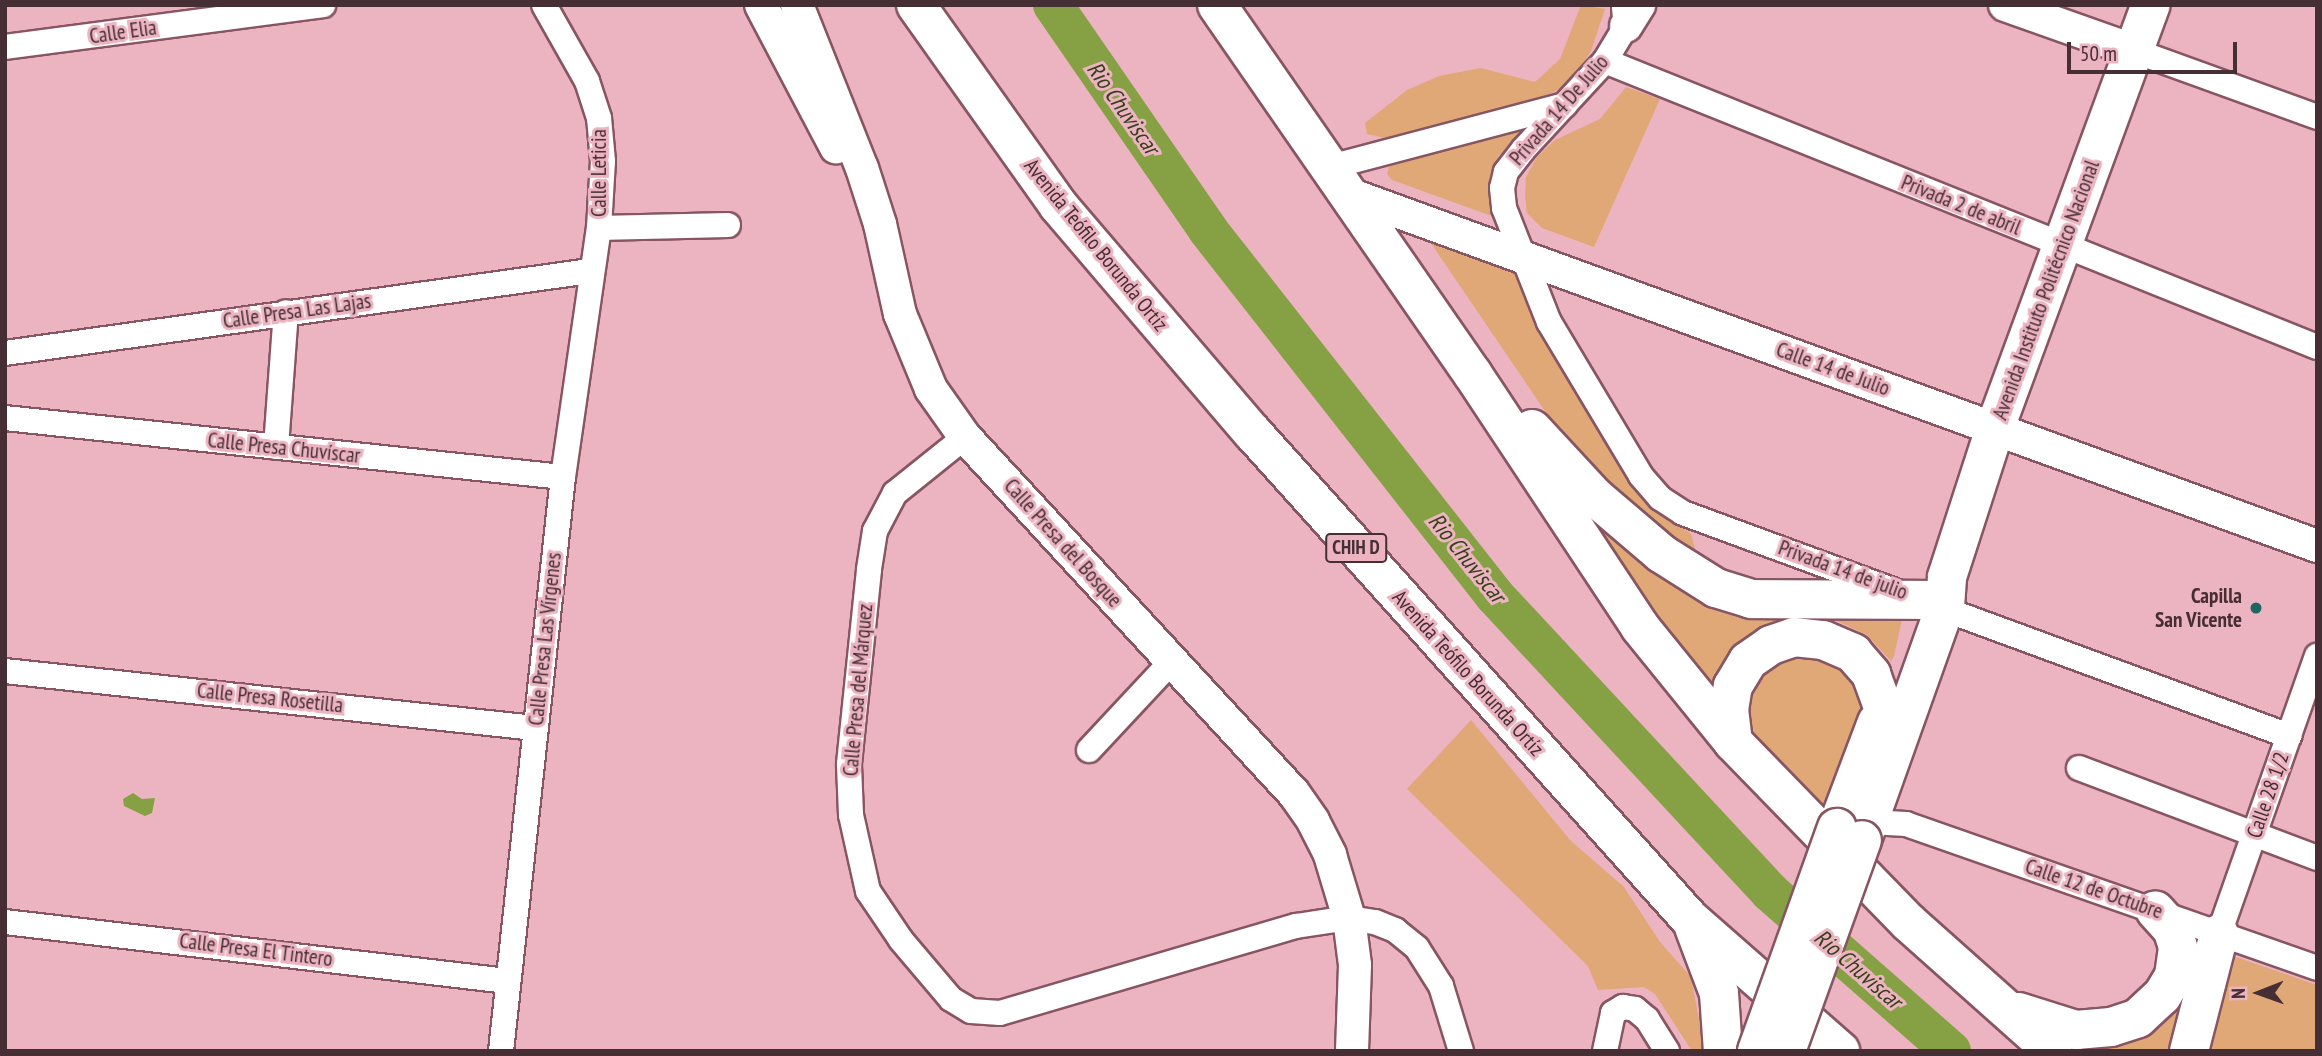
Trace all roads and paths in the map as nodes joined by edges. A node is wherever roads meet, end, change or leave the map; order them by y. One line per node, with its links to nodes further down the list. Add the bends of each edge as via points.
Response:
1 (323, 5): 9 (street, Calle Elia)
2 (544, 5): 19 (street, Calle Leticia, via 587,81 599,118 603,161)
3 (761, 5): 17 (street)
4 (797, 5): 17 (street, Calle Presa del Bosque)
5 (916, 5): 48 (main road, Avenida Teófilo Borunda Ortíz / CHIH D, via 1058,205 1253,433)
6 (1217, 5): 16 (main road)
7 (2005, 5): 12 (street)
8 (2151, 5): 12 (main road, Avenida Instituto Politécnico Nacional)
9 (252, 10): 11 (street, Calle Elia)
10 (1630, 12): 13 (street, Privada 14 De Julio)
11 (5, 47)
12 (2135, 51): 15 (street); 20 (main road, Avenida Instituto Politécnico Nacional)
13 (1605, 61): 14 (street, Privada 14 De Julio); 20 (street, Privada 2 de abril)
14 (1569, 104): 16 (street); 21 (street, Privada 14 De Julio, via 1506,172 1504,208)
15 (2317, 117)
16 (1339, 181): 21 (street, Calle 14 de Julio); 26 (main road)
17 (880, 224): 29 (street, Calle Presa del Bosque, via 900,314 920,371)
18 (728, 225): 19 (street)
19 (599, 228): 22 (street, Calle Presa Las Vírgenes)
20 (2063, 246): 24 (street, Privada 2 de abril); 28 (main road, Avenida Instituto Politécnico Nacional)
21 (1525, 256): 28 (street, Calle 14 de Julio); 33 (street, Privada 14 de julio, via 1549,322 1641,476 1660,498 1682,513)
22 (590, 271): 23 (street, Calle Presa Las Lajas); 31 (street, Calle Presa Las Vírgenes)
23 (286, 312): 25 (street, Calle Presa Las Lajas); 30 (street)
24 (2317, 347)
25 (5, 353)
26 (1472, 373): 33 (main road, via 1594,496 1662,554 1716,588 1751,599); 40 (main road, via 1640,627)
27 (5, 418): 30 (street, Calle Presa Chuvíscar)
28 (1995, 428): 32 (street, Calle 14 de Julio); 33 (main road, Avenida Instituto Politécnico Nacional)
29 (965, 437): 34 (street, Calle Presa del Bosque); 47 (street, Calle Presa del Márquez, via 895,493 874,531 869,570 849,765 851,815 868,891 901,940 951,999 971,1012 1000,1013 1296,926)
30 (276, 447): 31 (street, Calle Presa Chuvíscar)
31 (563, 477): 38 (street, Calle Presa Las Vírgenes)
32 (2317, 546)
33 (1939, 595): 37 (main road, Avenida Instituto Politécnico Nacional); 39 (street, Privada 14 de julio); 43 (main road, Avenida Instituto Politécnico Nacional)
34 (1171, 662): 41 (street); 47 (street, Calle Presa del Bosque, via 1293,792 1335,866)
35 (2315, 670): 39 (street, Calle 28 1/2)
36 (5, 671): 38 (street, Calle Presa Rosetilla)
37 (1882, 707): 40 (main road, via 1871,674 1853,653 1823,640 1794,637 1771,645 1748,661 1734,686 1729,710); 43 (main road, Avenida Instituto Politécnico Nacional)
38 (535, 728): 52 (street, Calle Presa Las Vírgenes)
39 (2289, 736): 44 (street, Calle 28 1/2)
40 (1733, 742): 53 (main road, via 1908,922)
41 (1088, 750)
42 (2079, 768): 44 (street)
43 (1856, 830): 46 (street, Calle 12 de Octubre, via 1906,824); 60 (main road, Avenida Instituto Politécnico Nacional, bridge); 61 (main road, Avenida Instituto Politécnico Nacional, bridge)
44 (2254, 834): 45 (street); 50 (street, Calle 28 1/2)
45 (2317, 858)
46 (2155, 910): 50 (street, Calle 12 de Octubre); 53 (main road, via 2172,929 2178,947 2174,976 2162,996 2138,1018 2111,1027 2076,1030 2044,1023)
47 (1349, 918): 55 (street, Calle Presa del Bosque, via 1355,965); 56 (street, via 1395,930 1417,948 1441,986)
48 (1690, 919): 59 (main road, via 1719,993); 62 (main road, Avenida Teófilo Borunda Ortíz / CHIH D)
49 (5, 922): 52 (street, Calle Presa El Tintero)
50 (2219, 933): 51 (street, Calle 12 de Octubre); 64 (main road)
51 (2317, 968)
52 (507, 981): 54 (street, Calle Presa Las Vírgenes)
53 (1997, 1002): 63 (main road)
54 (501, 1051)
55 (1352, 1051)
56 (1461, 1051)
57 (1605, 1051): 58 (street, via 1613,1013 1623,1007 1635,1009 1647,1019)
58 (1667, 1051)
59 (1723, 1051)
60 (1757, 1051)
61 (1786, 1051)
62 (1840, 1051)
63 (2053, 1051)
64 (2189, 1051)

